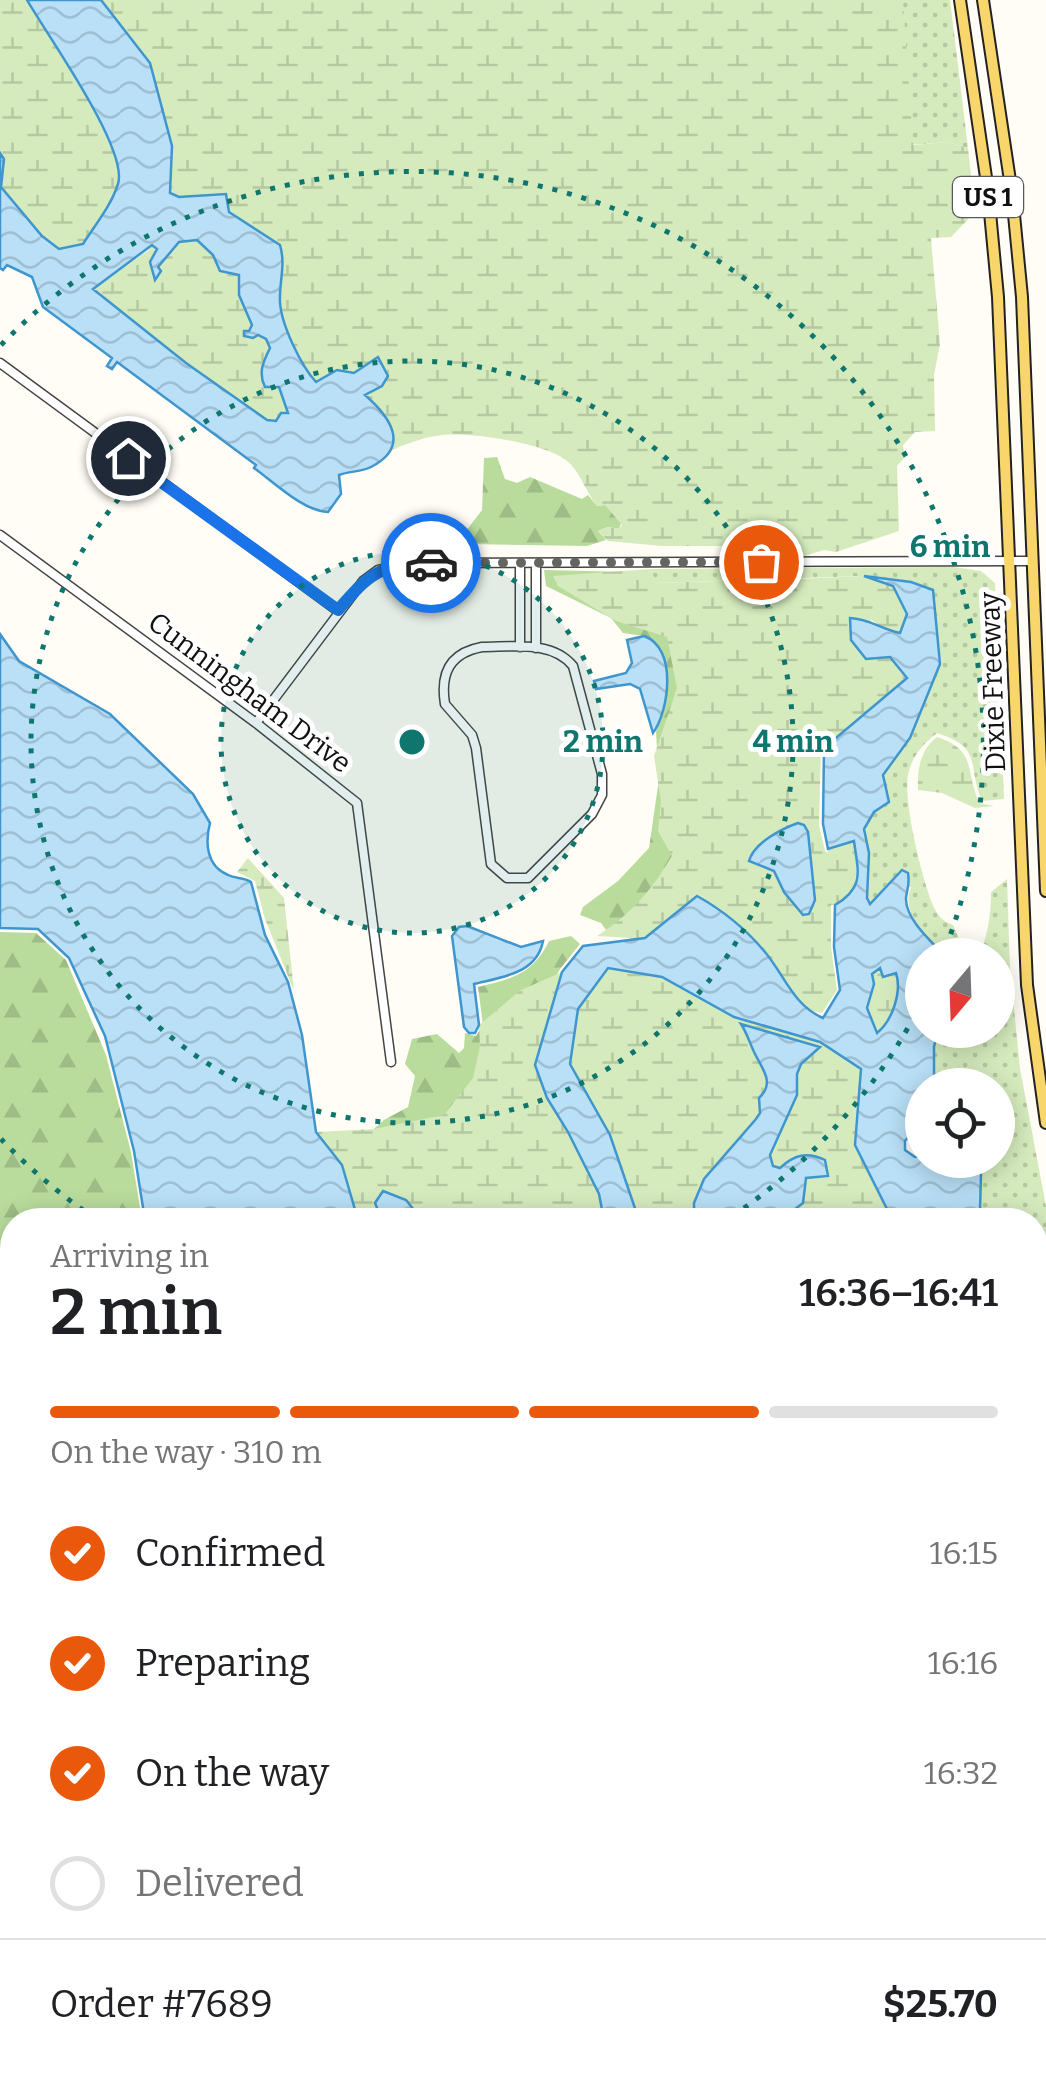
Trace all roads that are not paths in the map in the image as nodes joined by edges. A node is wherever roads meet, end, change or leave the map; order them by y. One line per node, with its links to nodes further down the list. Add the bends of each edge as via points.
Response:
1 (960, 0): 4 (main road, Dixie Freeway / US 1)
2 (983, 0): 3 (main road, Dixie Freeway / US 1)
3 (1004, 138): 4 (street); 7 (main road, Dixie Freeway / US 1, via 1022,297)
4 (981, 140): 8 (main road, Dixie Freeway / US 1, via 998,297)
5 (0, 363): 11 (street)
6 (0, 534): 14 (street, Cunningham Drive)
7 (1034, 560): 8 (street); 15 (main road, Dixie Freeway / US 1)
8 (1010, 561): 10 (street); 17 (main road, Dixie Freeway / US 1, via 1027,985)
9 (520, 564): 10 (street); 11 (street, via 407,563 378,570); 12 (street)
10 (536, 564): 13 (street)
11 (338, 610): 14 (street)
12 (520, 647): 13 (street); 13 (street, via 458,655 442,690 444,704 476,748 491,864 517,880 536,872 602,795 572,666 561,654)
13 (536, 648)
14 (256, 723): 16 (street, Cunningham Drive, via 357,802)
15 (1046, 891)
16 (391, 1062)
17 (1046, 1123)

